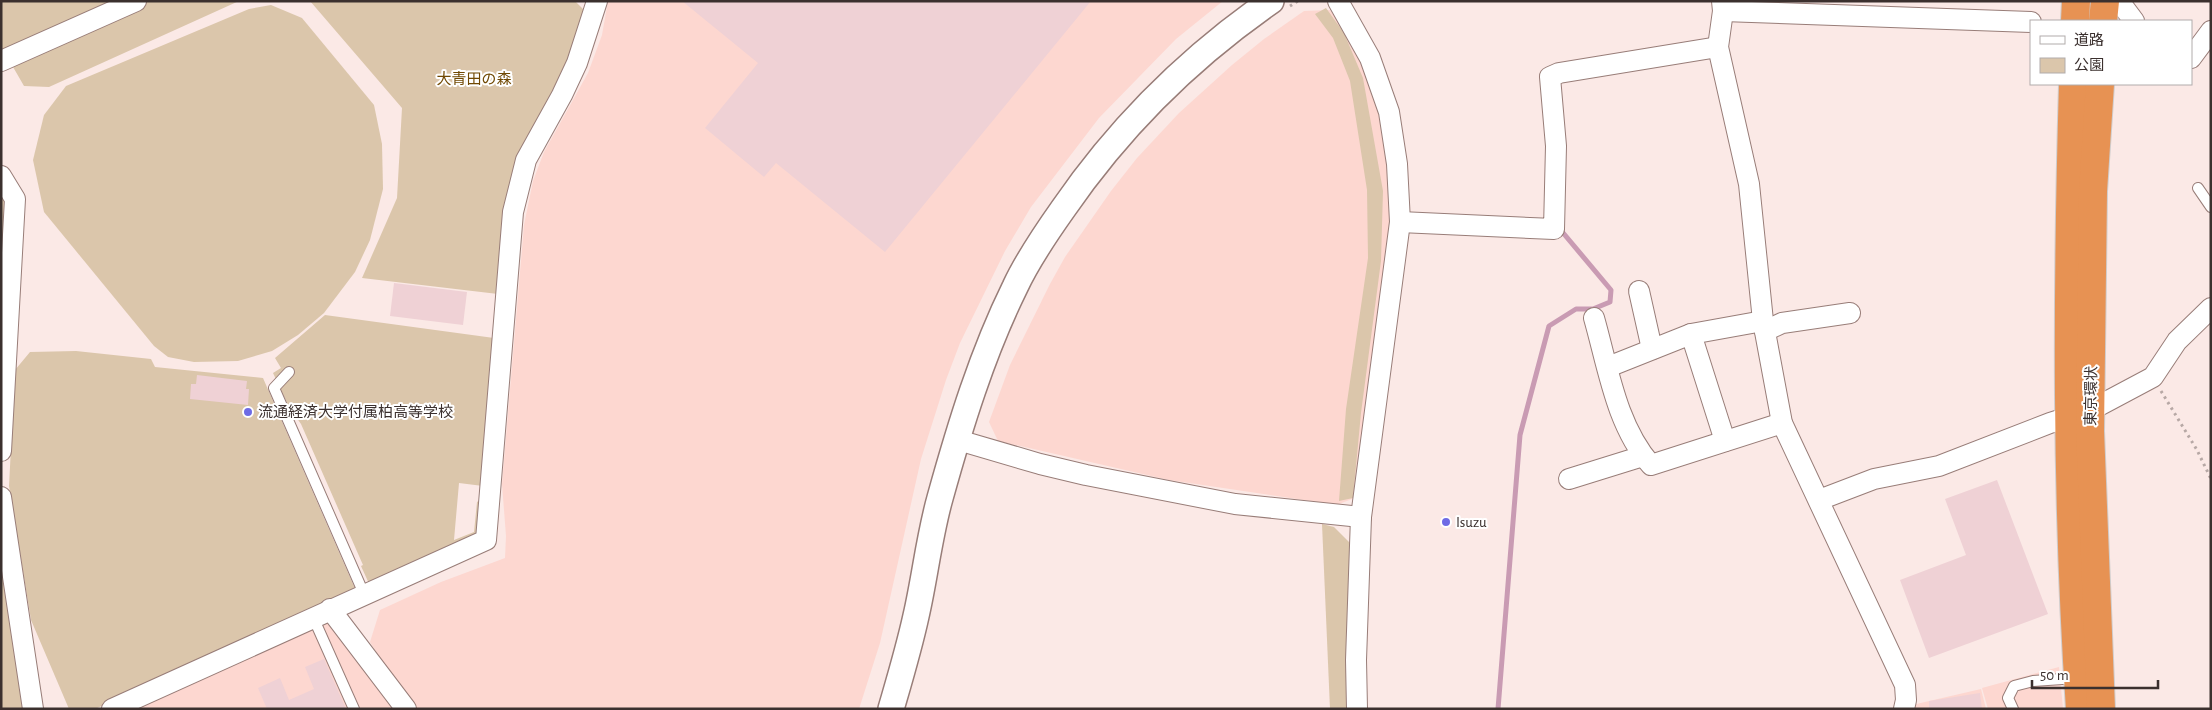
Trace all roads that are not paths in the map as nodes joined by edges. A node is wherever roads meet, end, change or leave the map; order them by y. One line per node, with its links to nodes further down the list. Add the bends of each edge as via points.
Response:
1 (136, 1): 16 (street)
2 (597, 1): 42 (street, via 577,63 526,160 513,212 486,540)
3 (1338, 1): 22 (street, via 1370,58 1389,112 1398,164)
4 (2076, 1): 9 (highway)
5 (2105, 1): 10 (highway)
6 (2119, 1): 11 (street)
7 (1278, 5): 34 (street, via 1218,39 1176,76 1127,126 1068,201 1016,285 989,345)
8 (1722, 6): 12 (street); 14 (street)
9 (2075, 20)
10 (2103, 20)
11 (2133, 20)
12 (2030, 22)
13 (2211, 31): 15 (street)
14 (1718, 46): 22 (street, via 1550,77 1556,146 1554,229); 27 (street, via 1749,184)
15 (2192, 57)
16 (1, 61)
17 (2073, 85): 32 (highway, 東京環状, via 2070,184)
18 (2100, 85): 32 (highway, 東京環状)
19 (1, 176): 36 (street, via 15,200)
20 (2198, 188): 21 (lane)
21 (2211, 207)
22 (1400, 222): 41 (street)
23 (1639, 290): 29 (street)
24 (2211, 308): 32 (street, via 2177,341 2153,377)
25 (1850, 313): 27 (street)
26 (1594, 318): 30 (street)
27 (1764, 326): 28 (street); 33 (street)
28 (1691, 334): 29 (street); 35 (street)
29 (1652, 350): 30 (street)
30 (1608, 367): 37 (street, via 1624,423)
31 (290, 372): 42 (lane, via 274,388)
32 (2080, 413): 40 (street, via 1939,466 1874,479); 44 (highway, 東京環状, via 2074,627); 54 (highway, 東京環状)
33 (1782, 423): 35 (street); 40 (street)
34 (958, 440): 41 (street, via 1086,475 1235,504); 49 (street, via 939,500 916,616)
35 (1725, 441): 37 (street, via 1651,465)
36 (1, 451)
37 (1643, 456): 38 (street)
38 (1569, 479)
39 (1, 497): 45 (street)
40 (1818, 500): 51 (street, via 1905,685)
41 (1361, 517): 50 (street)
42 (364, 594): 43 (street)
43 (322, 613): 46 (street); 47 (lane); 48 (street)
44 (2078, 678): 52 (lane, via 2033,681 2014,686 2008,698); 53 (highway, 東京環状)
45 (33, 709)
46 (112, 709)
47 (354, 709)
48 (406, 709)
49 (891, 709)
50 (1357, 709)
51 (1904, 709)
52 (2012, 709)
53 (2080, 709)
54 (2101, 709)

